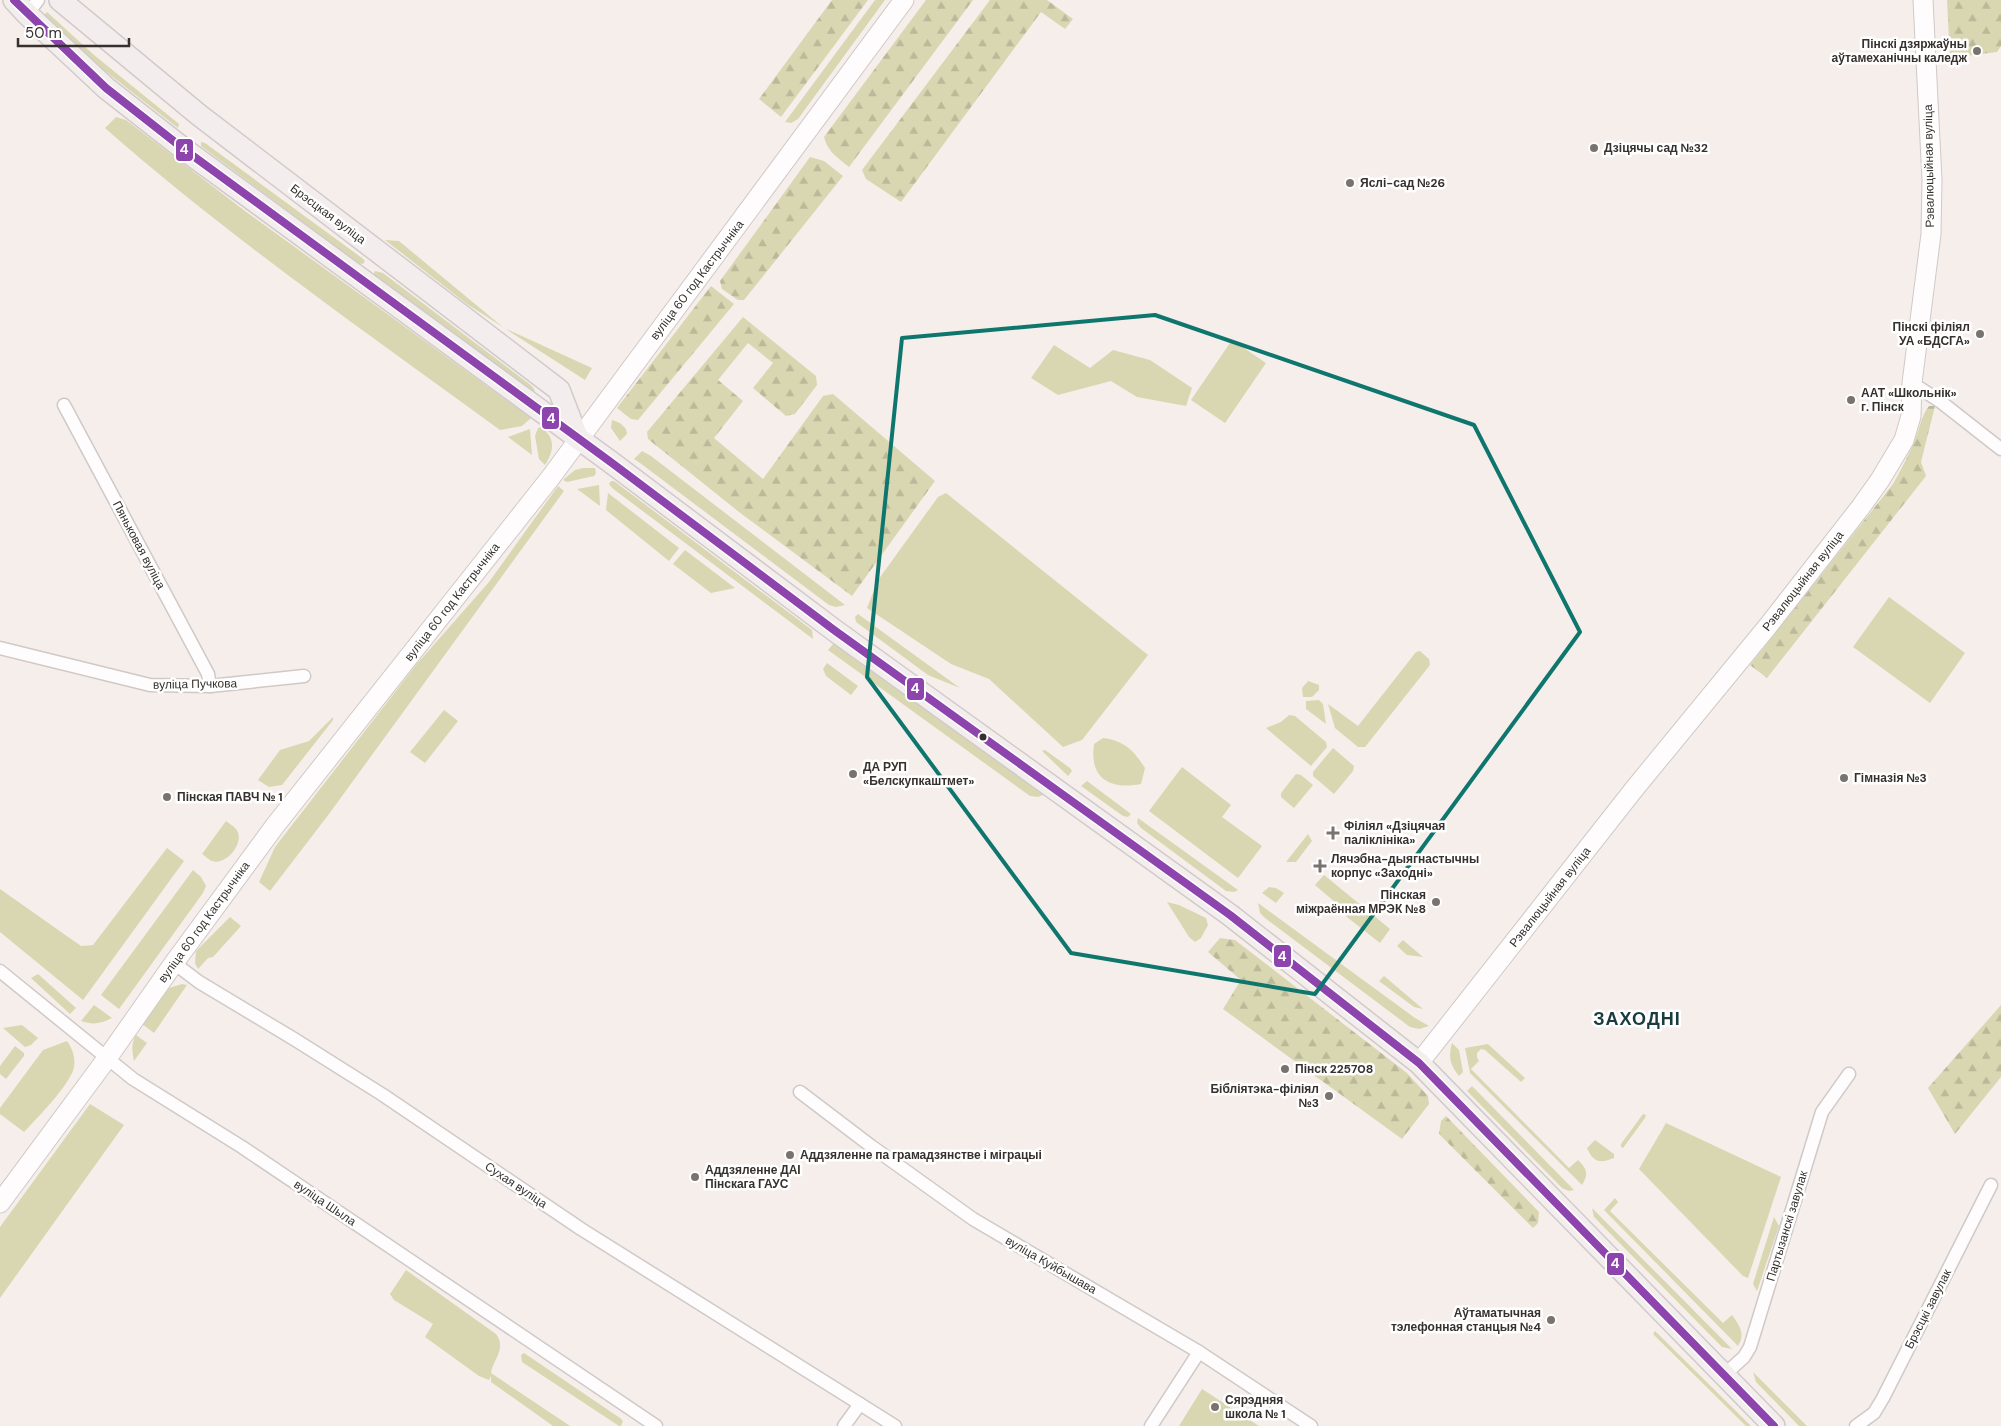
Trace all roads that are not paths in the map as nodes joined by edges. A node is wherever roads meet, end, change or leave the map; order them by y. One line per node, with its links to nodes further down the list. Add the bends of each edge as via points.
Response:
1 (60, 0): 7 (main road, Брэсцкая вуліца, via 199,115 559,390)
2 (904, 0): 7 (street, вуліца 60 год Кастрычніка)
3 (1923, 0): 5 (street, Рэвалюцыйная вуліца, via 1932,180 1930,234)
4 (26, 5): 7 (main road, via 106,88 185,150)
5 (1912, 383): 8 (street, via 1942,402); 15 (street, Рэвалюцыйная вуліца, via 1911,416 1904,440 1860,508)
6 (64, 405): 11 (street, Пяньковая вуліца, via 208,674)
7 (578, 439): 12 (street, вуліца 60 год Кастрычніка, via 274,827); 15 (main road, via 834,630 1230,915)
8 (2001, 449)
9 (0, 648): 11 (street, вуліца Пучкова, via 150,685)
10 (304, 676): 11 (street, вуліца Пучкова)
11 (210, 686)
12 (174, 963): 14 (street, вуліца 60 год Кастрычніка); 22 (street, Сухая вуліца, via 199,982 383,1095 581,1229)
13 (0, 971): 14 (street, вуліца Шыла)
14 (108, 1057): 19 (street, вуліца 60 год Кастрычніка); 23 (street, вуліца Шыла, via 133,1079 242,1147)
15 (1419, 1062): 21 (main road)
16 (1849, 1074): 21 (street, Партызанскі завулак, via 1822,1112 1750,1347)
17 (800, 1092): 20 (street, вуліца Куйбышава, via 973,1219)
18 (1991, 1185): 29 (street, Брэсцкі завулак, via 1883,1398 1874,1413)
19 (0, 1203)
20 (1199, 1352): 26 (street); 27 (street, вуліца Куйбышава)
21 (1724, 1375): 28 (main road)
22 (860, 1404): 24 (street); 25 (street, Сухая вуліца)
23 (656, 1426)
24 (844, 1426)
25 (895, 1426)
26 (1151, 1426)
27 (1311, 1426)
28 (1774, 1426)
29 (1856, 1426)

